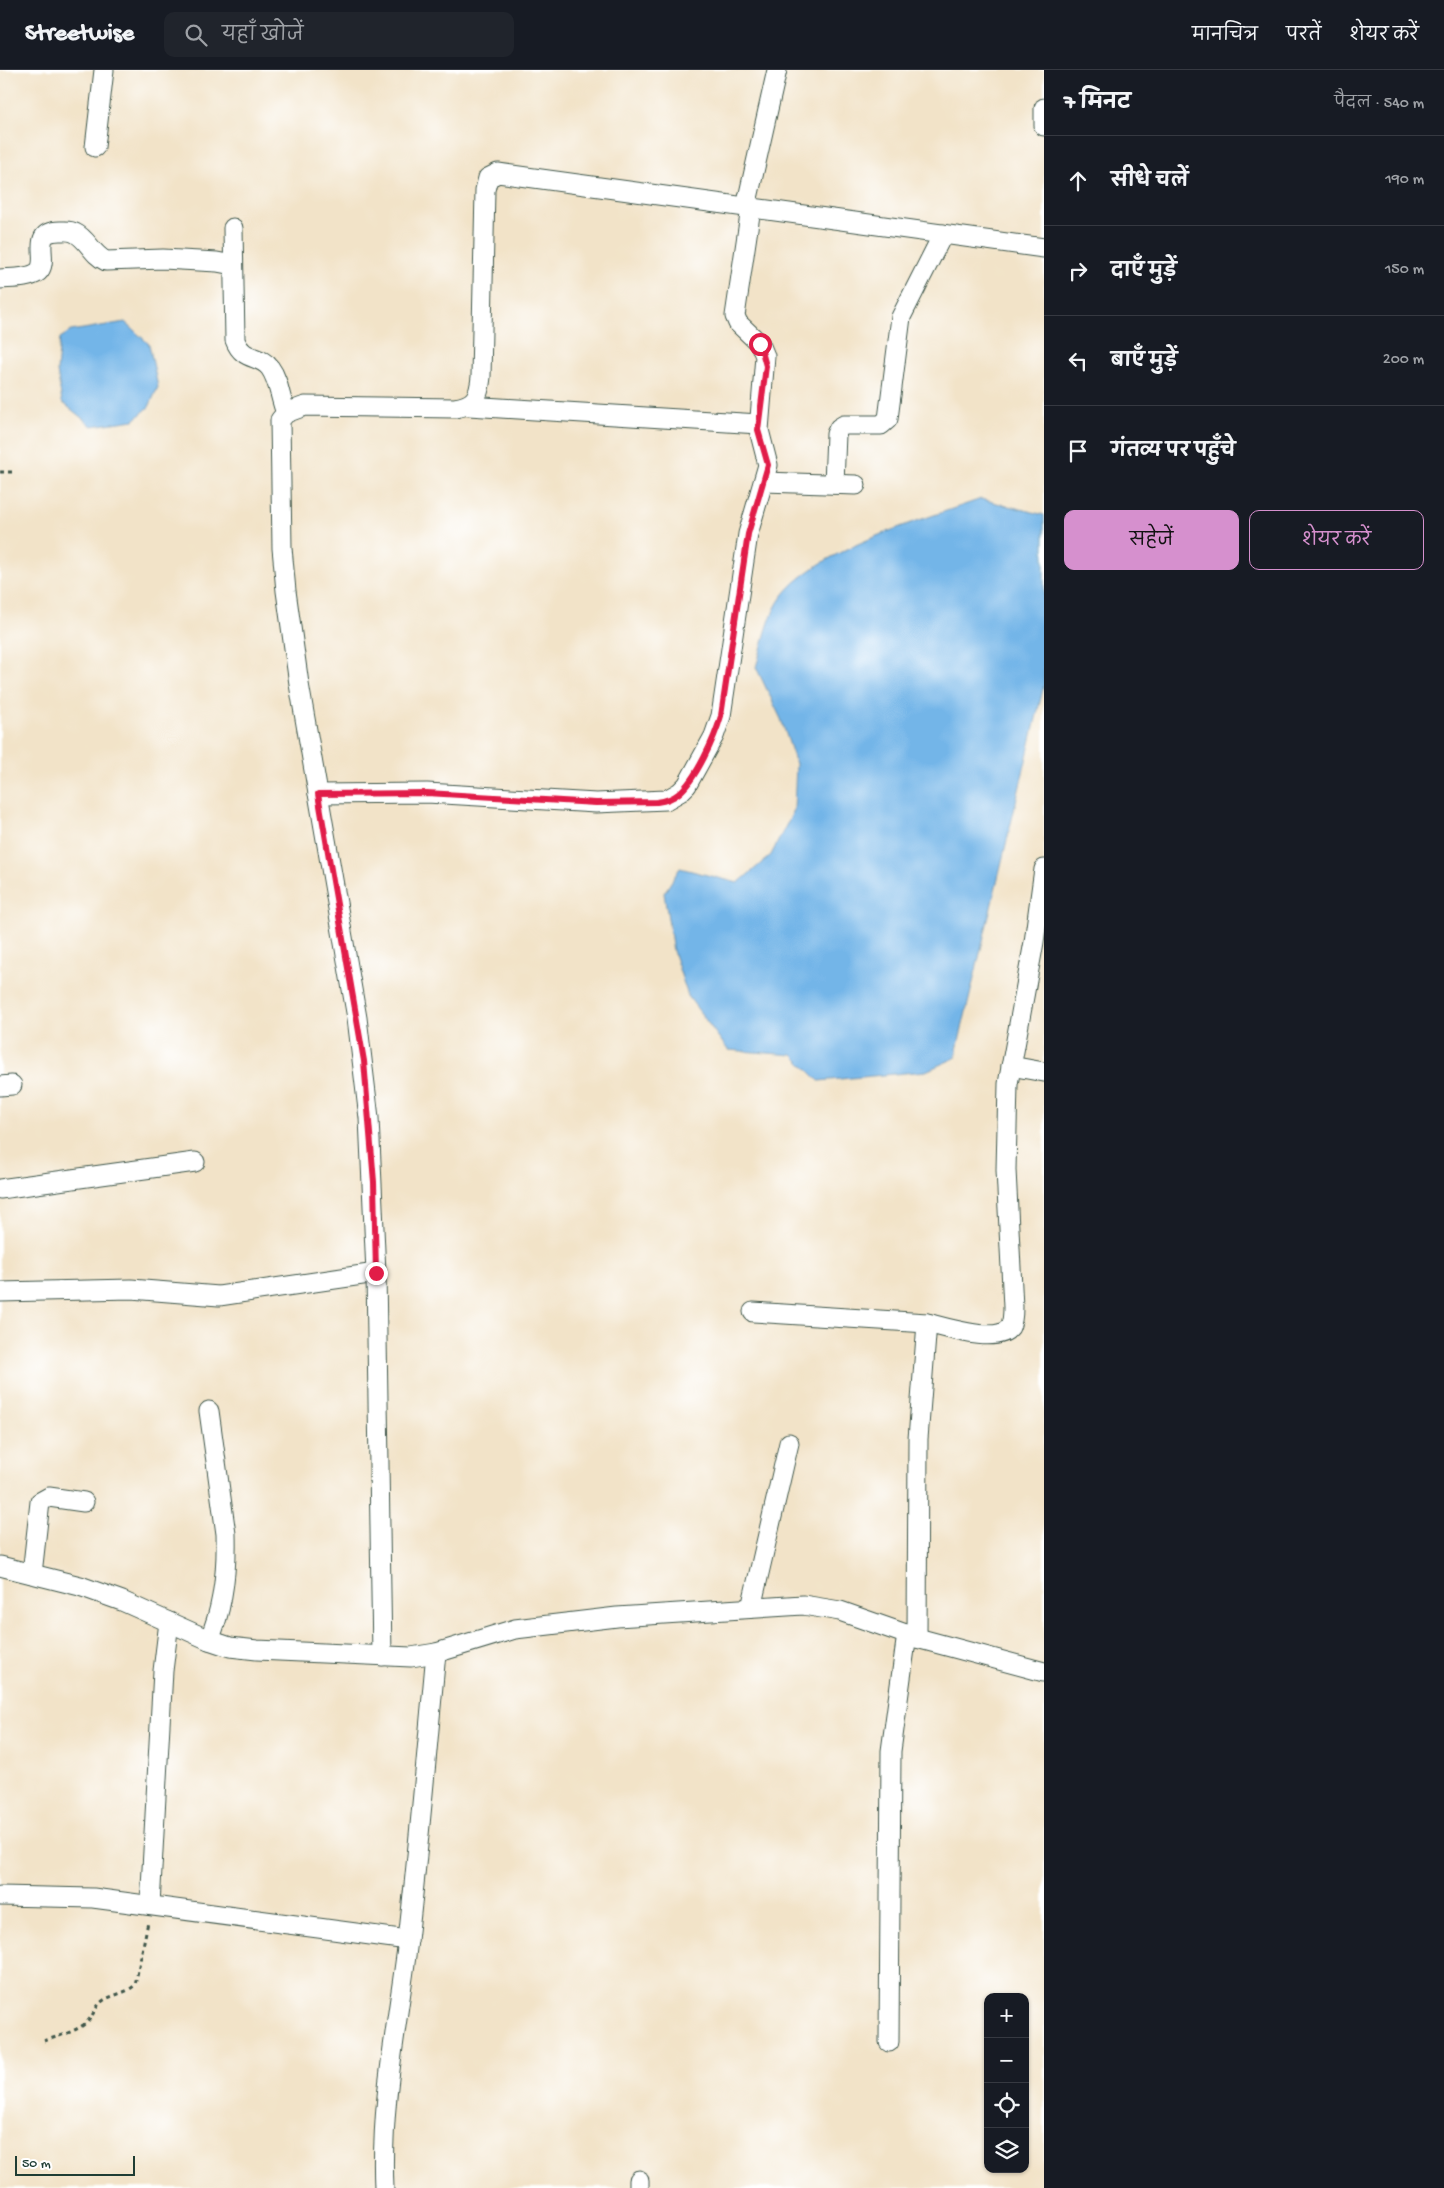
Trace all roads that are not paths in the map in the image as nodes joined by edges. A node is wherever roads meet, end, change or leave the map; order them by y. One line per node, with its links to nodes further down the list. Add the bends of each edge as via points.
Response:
1 (104, 70): 5 (street)
2 (777, 70): 6 (street)
3 (1044, 108): 4 (street)
4 (1044, 126)
5 (95, 147)
6 (749, 207): 8 (street); 12 (street, via 505,172 488,178 485,190 481,377 478,397); 14 (street, via 735,316 760,344 765,356)
7 (233, 228): 10 (street)
8 (943, 234): 9 (street); 16 (street, via 901,317 888,419 881,425 839,428)
9 (1044, 248)
10 (233, 265): 11 (street, via 163,259 106,261 77,234 56,231 42,240 39,271); 13 (street, via 238,349 269,366)
11 (0, 279)
12 (469, 406): 13 (street, via 305,406); 14 (street)
13 (286, 412): 18 (street, via 280,420 279,432 282,548 299,684)
14 (758, 424): 15 (street, via 768,460)
15 (764, 482): 16 (street); 18 (street, via 748,534 718,726 687,785 674,797 657,802 596,803 427,793)
16 (834, 484): 17 (street)
17 (856, 485)
18 (318, 794): 24 (street, via 364,1061 374,1182)
19 (1044, 870): 20 (street)
20 (1011, 1066): 21 (street); 27 (street, via 1006,1122 1012,1322 1003,1333 994,1335)
21 (1044, 1072)
22 (195, 1162): 23 (street)
23 (0, 1189)
24 (376, 1273): 25 (street, via 219,1296 130,1288); 38 (street)
25 (0, 1292)
26 (753, 1312): 27 (street)
27 (927, 1323): 35 (street, via 918,1439)
28 (209, 1411): 36 (street, via 227,1553 218,1615)
29 (789, 1443): 33 (street)
30 (84, 1502): 32 (street, via 50,1497 40,1502)
31 (0, 1566): 32 (street)
32 (32, 1574): 34 (street, via 88,1589)
33 (751, 1608): 35 (street, via 803,1605 840,1611); 37 (street, via 617,1617 515,1629)
34 (169, 1622): 36 (street); 41 (street, via 163,1671)
35 (912, 1636): 39 (street); 43 (street, via 891,1751)
36 (209, 1640): 38 (street, via 230,1647 257,1650)
37 (436, 1653): 38 (street, via 410,1657); 42 (street)
38 (382, 1656)
39 (1044, 1672)
40 (0, 1896): 41 (street, via 93,1898)
41 (150, 1905): 42 (street)
42 (408, 1940): 44 (street, via 386,2100)
43 (889, 2042)
44 (384, 2188)

